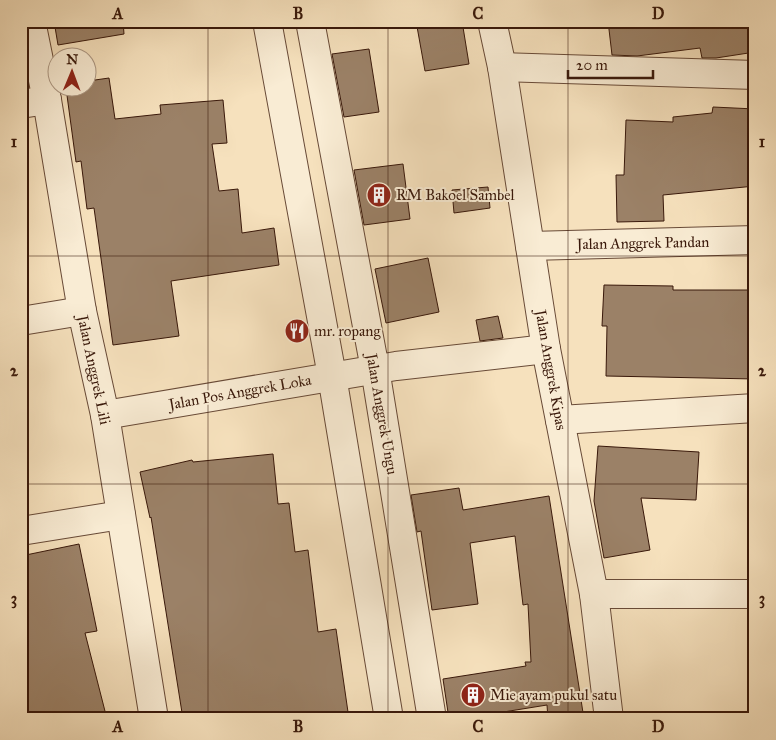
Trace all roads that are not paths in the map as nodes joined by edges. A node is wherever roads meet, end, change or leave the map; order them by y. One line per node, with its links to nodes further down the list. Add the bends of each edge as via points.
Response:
1 (31, 21): 7 (street, Jalan Anggrek Lili)
2 (267, 21): 14 (street)
3 (310, 21): 13 (street, Jalan Anggrek Ungu)
4 (492, 21): 5 (street, Jalan Anggrek Kipas)
5 (502, 68): 6 (street); 9 (street, Jalan Anggrek Kipas)
6 (755, 75)
7 (34, 102): 10 (street, Jalan Anggrek Lili)
8 (755, 240): 9 (street, Jalan Anggrek Pandan)
9 (530, 246): 12 (street, Jalan Anggrek Kipas)
10 (82, 311): 11 (street); 16 (street, Jalan Anggrek Lili)
11 (21, 321)
12 (546, 349): 13 (street, Jalan Pos Anggrek Loka); 17 (street, Jalan Anggrek Kipas)
13 (374, 369): 14 (street, Jalan Pos Anggrek Loka); 24 (street, Jalan Anggrek Ungu)
14 (332, 376): 16 (street, Jalan Pos Anggrek Loka); 23 (street)
15 (755, 408): 17 (street)
16 (105, 415): 18 (street, Jalan Anggrek Lili)
17 (560, 420): 20 (street, Jalan Anggrek Kipas)
18 (121, 515): 19 (street); 22 (street, Jalan Anggrek Lili)
19 (21, 532)
20 (594, 594): 21 (street); 25 (street, Jalan Anggrek Kipas)
21 (755, 594)
22 (154, 719)
23 (389, 719)
24 (432, 719)
25 (609, 719)

